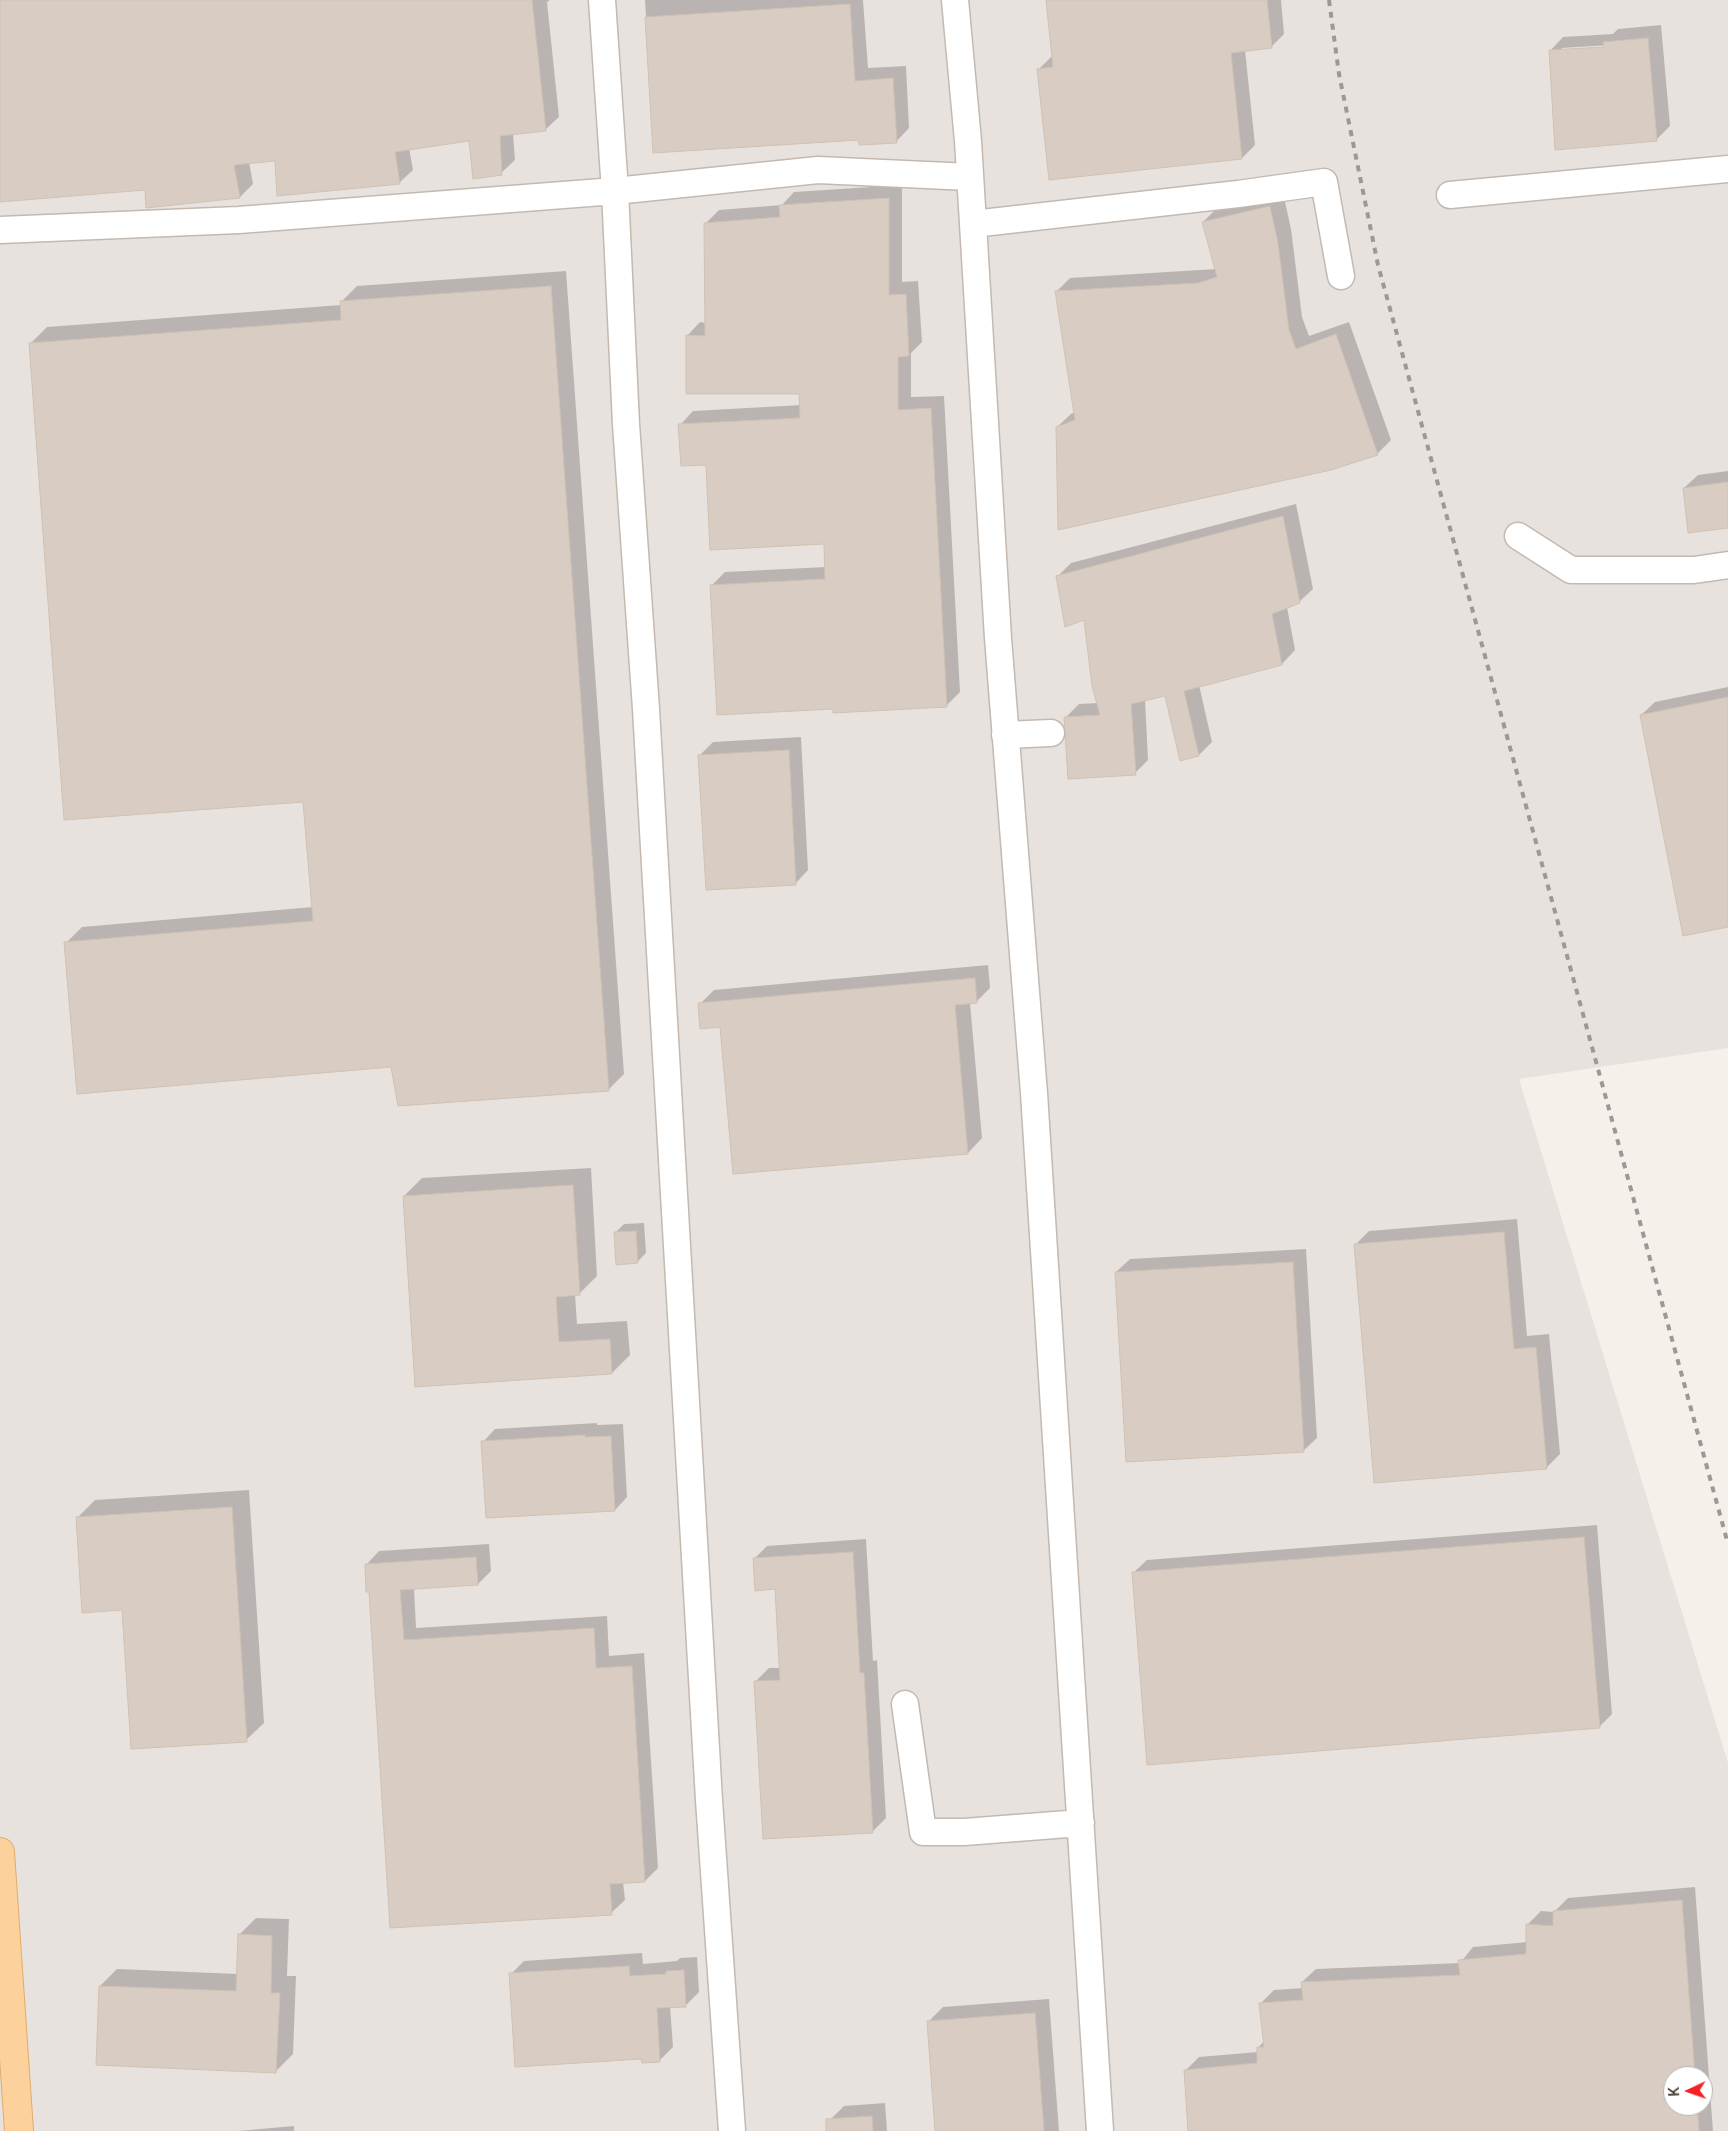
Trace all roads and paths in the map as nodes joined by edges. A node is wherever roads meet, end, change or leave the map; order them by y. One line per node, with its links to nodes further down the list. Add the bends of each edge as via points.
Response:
1 (602, 0): 5 (street)
2 (955, 0): 4 (street)
3 (1728, 169): 6 (street)
4 (970, 178): 5 (street, via 818,170); 7 (street)
5 (616, 191): 8 (street, via 239,220); 18 (street, via 626,424 646,709 708,1790)
6 (1450, 195)
7 (973, 224): 9 (street, via 1324,182); 13 (street)
8 (0, 230)
9 (1341, 276)
10 (1518, 536): 11 (street, via 1570,570 1694,570)
11 (1728, 565)
12 (1051, 733): 13 (street)
13 (1006, 735): 15 (street, via 1035,1102)
14 (906, 1704): 15 (street, via 923,1832)
15 (1081, 1823): 19 (street)
16 (0, 1852): 17 (main road)
17 (19, 2131)
18 (732, 2131)
19 (1100, 2131)

